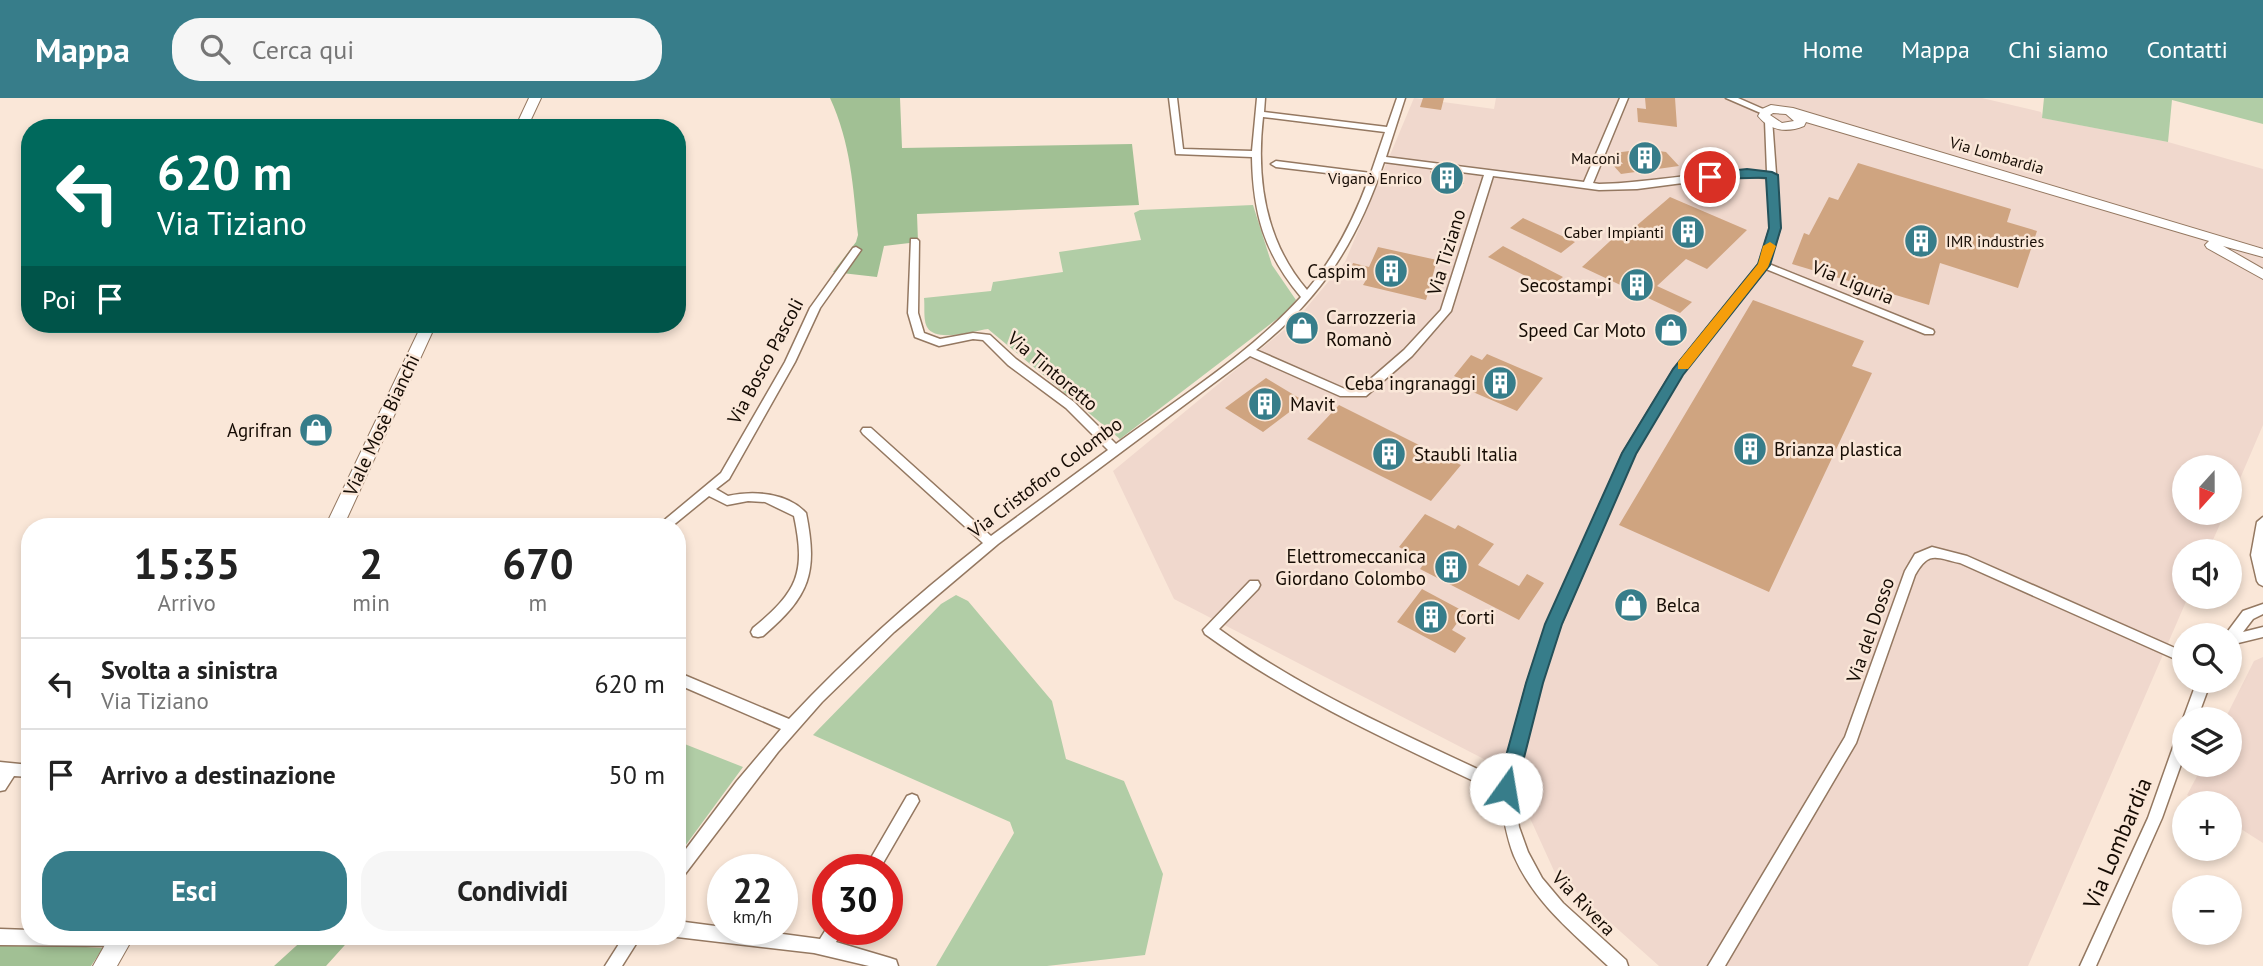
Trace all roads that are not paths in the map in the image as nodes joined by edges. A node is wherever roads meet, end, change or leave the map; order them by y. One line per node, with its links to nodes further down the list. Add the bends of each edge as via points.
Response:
1 (1173, 98): 13 (street, via 1179,152)
2 (1261, 98): 8 (street)
3 (1401, 98): 11 (street, Via Cristoforo Colombo)
4 (1624, 98): 19 (street)
5 (1730, 98): 7 (street)
6 (534, 101): 9 (street)
7 (1766, 106): 10 (street); 10 (street, via 1783,109); 12 (street, Via Rivera)
8 (1259, 114): 11 (street); 13 (street)
9 (525, 119)
10 (1794, 122): 12 (street); 20 (street, Via Lombardia, via 1830,125)
11 (1390, 130): 14 (street, Via Cristoforo Colombo)
12 (1769, 136): 17 (street, Via Rivera)
13 (1257, 154): 26 (street, via 1258,197 1265,229 1280,262)
14 (1380, 159): 16 (street); 18 (street, Via Cristoforo Colombo)
15 (1276, 164): 18 (street)
16 (1489, 174): 19 (street); 29 (street, Via Tiziano, via 1446,311 1408,353 1362,393 1333,390)
17 (1772, 175): 19 (street, via 1736,173 1626,187); 24 (street, Via Rivera, via 1775,228)
18 (1374, 176): 26 (street, Via Cristoforo Colombo, via 1345,243)
19 (1587, 186)
20 (2155, 219): 23 (street, Via Lombardia); 25 (street, Via Lombardia)
21 (914, 241): 31 (street, Via Tintoretto, via 912,296 919,335 939,342 986,337 1070,405)
22 (856, 250): 32 (street, Via Bosco Pascoli, via 815,308 725,476)
23 (2263, 253)
24 (1764, 265): 27 (street, Via Liguria); 50 (street, Via Rivera, via 1678,372 1629,453 1554,624)
25 (2263, 271)
26 (1307, 297): 29 (street, Via Cristoforo Colombo)
27 (1929, 332)
28 (425, 333): 33 (street, Viale Mosè Bianchi)
29 (1249, 351): 31 (street, Via Cristoforo Colombo)
30 (867, 431): 36 (street)
31 (1115, 450): 36 (street, Via Cristoforo Colombo)
32 (708, 490): 34 (street, Via Bosco Pascoli); 41 (street, via 727,501 767,496 800,513 807,562 800,587 785,611)
33 (338, 518)
34 (673, 518)
35 (2263, 522): 37 (street, via 2257,555)
36 (991, 543): 46 (street, Via Cristoforo Colombo, via 898,622)
37 (2263, 581)
38 (1254, 585): 50 (street, via 1210,630 1228,645 1311,695)
39 (2263, 609): 40 (street, via 2248,615)
40 (2242, 623)
41 (758, 632)
42 (2263, 632): 43 (street)
43 (2242, 637)
44 (2172, 653): 65 (street, Via del Dosso, via 1963,559 1932,552 1919,557 1851,739)
45 (686, 682): 46 (street)
46 (792, 727): 53 (street, Via Cristoforo Colombo)
47 (6, 769): 49 (street)
48 (2172, 770): 66 (street, Via Lombardia)
49 (0, 785)
50 (1506, 789): 64 (street, Via Rivera, via 1511,827 1537,883)
51 (912, 801): 52 (street)
52 (881, 854)
53 (686, 861)
54 (686, 930): 60 (street)
55 (0, 937): 56 (street)
56 (21, 937)
57 (117, 945): 61 (street)
58 (627, 945): 62 (street)
59 (825, 945): 60 (street)
60 (823, 948): 63 (street)
61 (104, 966)
62 (613, 966)
63 (891, 966)
64 (1620, 966)
65 (1716, 966)
66 (2088, 966)

